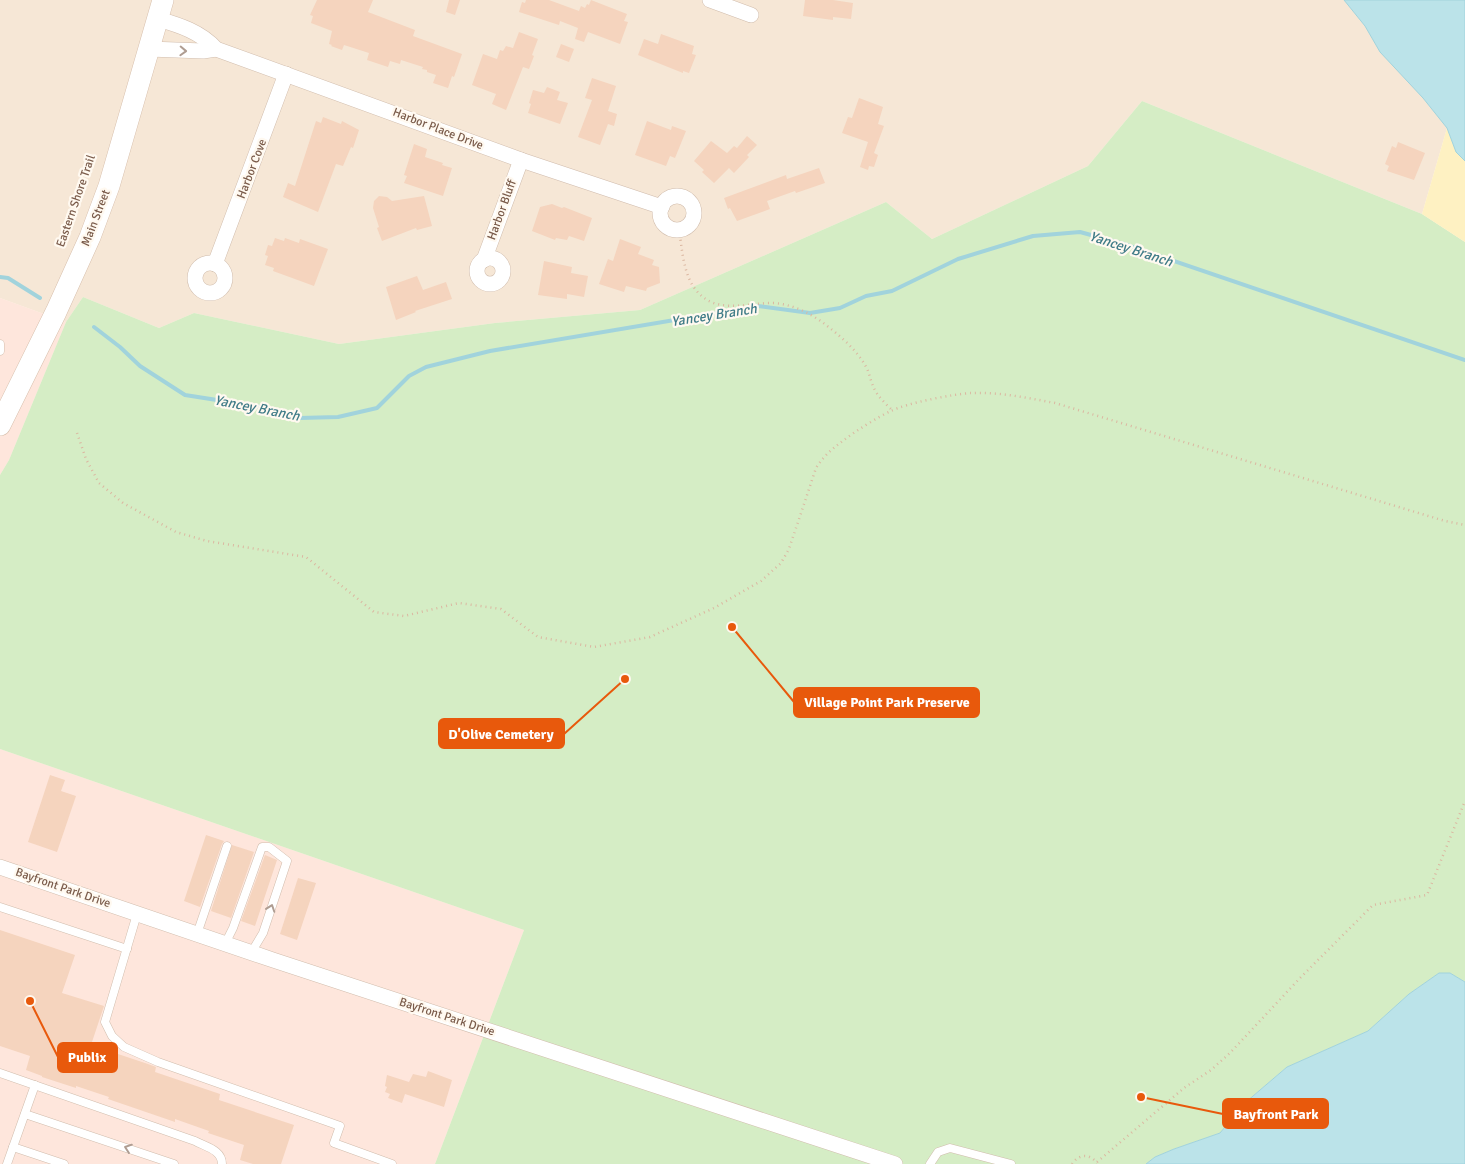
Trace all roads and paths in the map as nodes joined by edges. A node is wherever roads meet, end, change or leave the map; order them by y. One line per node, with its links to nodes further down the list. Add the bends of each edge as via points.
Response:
1 (710, 0): 3 (street)
2 (160, 10): 4 (main road, Main Street); 5 (street, Harbor Place Drive, via 175,24 207,38)
3 (751, 14)
4 (149, 49): 5 (street, Harbor Place Drive, one-way to 5); 15 (main road, Main Street, via 109,186 90,236)
5 (216, 49): 6 (street, Harbor Place Drive)
6 (286, 74): 7 (street, Harbor Place Drive); 11 (street, Harbor Cove)
7 (521, 160): 8 (street, Harbor Place Drive); 10 (street, Harbor Bluff)
8 (662, 207): 9 (street, via 664,223 673,230); 9 (street, via 669,199 679,196 692,205 693,220)
9 (679, 230): 14 (path, via 687,272 699,293 716,305 774,303 810,314 855,351 866,365 882,401)
10 (484, 260)
11 (215, 264)
12 (0, 344): 13 (lane)
13 (0, 352)
14 (892, 410): 16 (path, via 862,427 822,457 781,564 761,581 714,608 650,637 594,647 538,637 500,609 459,603 404,616 374,612 306,557 207,541 176,532 123,502 99,483); 17 (path, via 936,398 972,393 1056,402)
15 (0, 425)
16 (76, 433)
17 (1465, 525)
18 (1465, 801): 31 (path, via 1427,895 1373,905 1224,1058)
19 (227, 846): 23 (lane)
20 (0, 867): 22 (street, Bayfront Park Drive)
21 (0, 907): 25 (lane)
22 (137, 914): 23 (street, Bayfront Park Drive); 25 (lane)
23 (196, 934): 24 (street, Bayfront Park Drive)
24 (225, 944): 26 (street, Bayfront Park Drive); 26 (lane, one-way to 24, via 263,933 287,861 269,847 262,847)
25 (127, 949): 36 (lane, via 105,1022 112,1036 124,1047 340,1126 334,1143)
26 (251, 953): 37 (street, Bayfront Park Drive)
27 (0, 1073): 28 (lane)
28 (35, 1086): 29 (lane); 35 (lane, via 195,1142 218,1152)
29 (25, 1114): 30 (lane); 34 (lane, one-way to 29)
30 (13, 1147): 32 (lane); 33 (lane)
31 (1097, 1163): 40 (path, via 1088,1156 1082,1156)
32 (7, 1164)
33 (64, 1164)
34 (174, 1164)
35 (222, 1164)
36 (392, 1164)
37 (895, 1164)
38 (930, 1164): 39 (lane, via 938,1152 950,1148)
39 (1011, 1164)
40 (1072, 1164)

